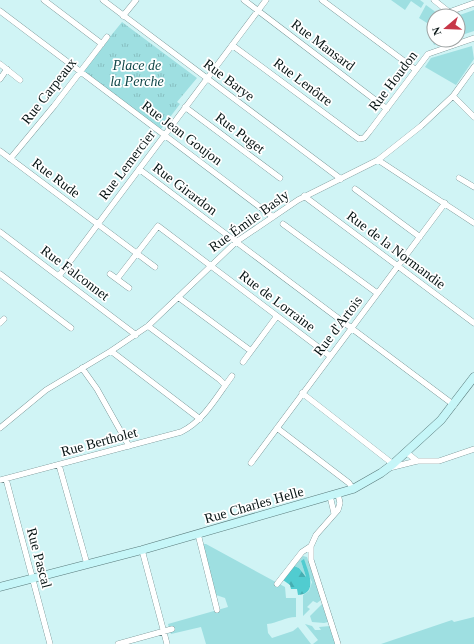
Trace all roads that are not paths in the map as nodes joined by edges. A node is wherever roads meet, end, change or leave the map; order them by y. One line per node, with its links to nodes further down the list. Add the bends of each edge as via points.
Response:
1 (44, 0): 15 (street)
2 (103, 0): 13 (street, Rue Barye)
3 (136, 0): 13 (street)
4 (244, 0): 12 (street, Rue Mansard)
5 (266, 0): 12 (street, Rue Lemercier)
6 (322, 0): 21 (street)
7 (434, 0): 9 (street)
8 (474, 3): 10 (street)
9 (443, 8)
10 (463, 8)
11 (0, 11): 22 (street, Rue Jean Goujon)
12 (258, 11): 16 (street, Rue Lemercier); 28 (street, Rue Mansard)
13 (123, 16): 23 (street, Rue Barye)
14 (107, 37): 15 (street, Rue Carpeaux)
15 (102, 44): 22 (street, Rue Carpeaux)
16 (232, 45): 23 (street, Rue Lemercier); 31 (street, Rue Lenôtre)
17 (442, 48): 21 (street, Rue Houdon, via 428,54)
18 (0, 64): 20 (street)
19 (474, 67): 26 (street, Rue Émile Basly)
20 (7, 69): 24 (street); 25 (street)
21 (416, 70): 28 (street, Rue Houdon)
22 (80, 71): 30 (street, Rue Jean Goujon); 33 (street, Rue Carpeaux)
23 (207, 78): 27 (street, Rue Lemercier); 38 (street, Rue Barye)
24 (0, 79)
25 (20, 80)
26 (453, 96): 29 (street); 34 (street, Rue Émile Basly, via 421,126)
27 (185, 107): 30 (street, Rue Lemercier); 36 (street, Rue Puget)
28 (388, 109): 31 (street, Rue Houdon, via 364,138)
29 (474, 117)
30 (165, 135): 35 (street, Rue Lemercier); 43 (street, Rue Jean Goujon)
31 (359, 139)
32 (0, 151): 33 (street, Rue Rude)
33 (10, 159): 45 (street, Rue Rude)
34 (378, 160): 38 (street, Rue Émile Basly); 42 (street)
35 (139, 169): 45 (street, Rue Lemercier); 49 (street, Rue Girardon)
36 (280, 178)
37 (459, 178): 39 (street)
38 (341, 179): 41 (street, Rue Émile Basly)
39 (474, 187)
40 (355, 189): 48 (street)
41 (304, 196): 43 (street, Rue Émile Basly); 51 (street, Rue de la Normandie)
42 (445, 203): 44 (street); 48 (street, Rue d'Artois)
43 (273, 217): 49 (street, Rue Émile Basly)
44 (474, 223)
45 (98, 224): 50 (street, Rue Rude); 56 (street, Rue Lemercier)
46 (283, 224): 59 (street)
47 (0, 232): 56 (street, Rue Falconnet)
48 (420, 237): 51 (street, Rue d'Artois)
49 (236, 242): 52 (street, Rue Émile Basly); 64 (street, Rue Girardon)
50 (137, 255): 52 (street, Rue de Lorraine, via 158,226); 53 (street, Rue Rude); 57 (street)
51 (397, 265): 59 (street, Rue d'Artois); 62 (street, Rue de la Normandie)
52 (210, 266): 60 (street, Rue Émile Basly); 61 (street, Rue de Lorraine)
53 (155, 267)
54 (0, 274): 65 (street)
55 (110, 274): 57 (street)
56 (59, 276): 66 (street, Rue Falconnet)
57 (117, 279): 58 (street)
58 (128, 288)
59 (377, 293): 64 (street, Rue d'Artois)
60 (178, 297): 63 (street, Rue Émile Basly); 67 (street)
61 (277, 316): 67 (street); 69 (street, Rue de Lorraine)
62 (474, 323)
63 (148, 326): 66 (street, Rue Émile Basly); 74 (street)
64 (352, 327): 69 (street, Rue d'Artois); 76 (street, Rue Girardon)
65 (70, 328)
66 (136, 335): 68 (street, Rue Émile Basly)
67 (251, 351): 70 (street)
68 (111, 352): 71 (street, Rue Émile Basly); 77 (street)
69 (330, 356): 75 (street, Rue d'Artois)
70 (243, 362)
71 (82, 368): 78 (street, Rue Émile Basly, via 46,390); 80 (street, via 97,389)
72 (232, 376): 74 (street, Rue Bertholet)
73 (474, 377): 76 (street, Rue Charles Helle)
74 (225, 385): 77 (street, Rue Bertholet)
75 (302, 393): 79 (street, Rue d'Artois); 86 (street)
76 (454, 405): 82 (street, Rue Charles Helle, via 448,414)
77 (200, 419): 80 (street, Rue Bertholet, via 192,427 181,432)
78 (0, 428)
79 (277, 428): 84 (street, Rue d'Artois); 88 (street, via 349,483)
80 (129, 446): 85 (street, Rue Bertholet)
81 (474, 450): 83 (street, via 439,461)
82 (406, 452): 83 (street); 86 (street, Rue Charles Helle)
83 (417, 461): 86 (street)
84 (251, 463)
85 (59, 465): 87 (street, Rue Bertholet); 93 (street)
86 (391, 466): 88 (street, Rue Charles Helle)
87 (3, 479): 94 (street, Rue Pascal)
88 (353, 489): 89 (street, Rue Charles Helle)
89 (334, 495): 90 (street, Rue Charles Helle); 91 (street, via 334,513 316,535)
90 (198, 534): 92 (street, Rue Charles Helle); 97 (street)
91 (311, 546): 95 (street, via 302,552); 103 (street, via 311,560)
92 (142, 550): 93 (street, Rue Charles Helle); 99 (street)
93 (87, 564): 94 (street, Rue Charles Helle)
94 (32, 579): 96 (street, Rue Charles Helle); 100 (street, Rue Pascal)
95 (277, 584)
96 (0, 587)
97 (217, 610)
98 (172, 629): 99 (street)
99 (164, 632): 101 (street); 102 (street)
100 (50, 644)
101 (118, 644)
102 (167, 644)
103 (338, 644)

